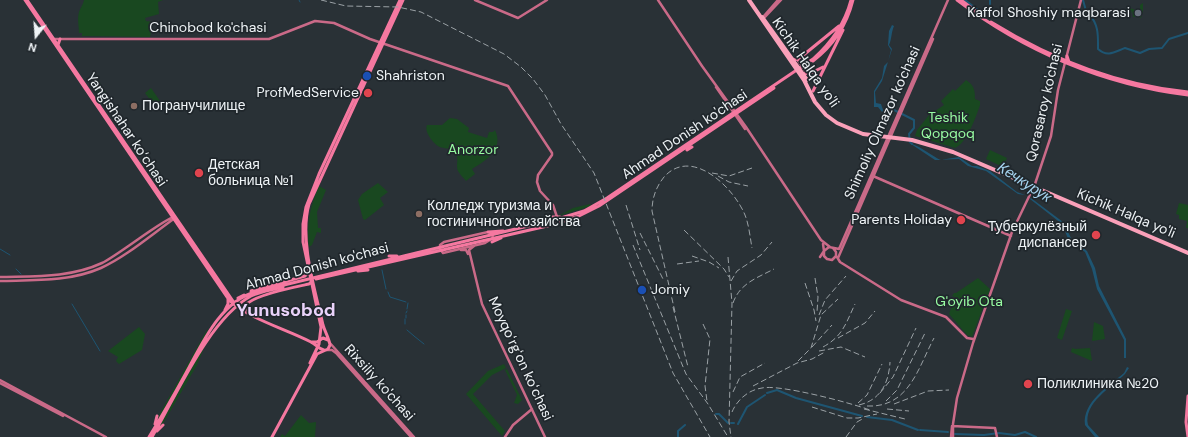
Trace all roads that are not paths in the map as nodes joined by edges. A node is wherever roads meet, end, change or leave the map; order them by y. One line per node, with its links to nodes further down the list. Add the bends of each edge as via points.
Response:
1 (475, 0): 2 (main road, via 518,18)
2 (547, 0)
3 (658, 0): 51 (main road)
4 (749, 0): 13 (highway, Kichik Halqa yo'li)
5 (780, 0): 13 (main road)
6 (852, 0): 15 (main road, Ahmad Donish ko'chasi)
7 (949, 0): 34 (main road, Shimoliy Olmazor ko'chasi)
8 (957, 0): 14 (main road)
9 (961, 0): 14 (main road)
10 (1080, 0): 24 (main road, Qorasaroy ko'chasi)
11 (27, 1): 19 (main road, Yangishahar ko‘chasi)
12 (401, 1): 20 (main road)
13 (763, 17): 26 (highway, Kichik Halqa yo'li, via 792,59); 32 (highway, Kichik Halqa yo'li)
14 (988, 21): 28 (main road)
15 (843, 23): 16 (main road); 17 (main road, Ahmad Donish ko'chasi); 22 (main road, Ahmad Donish ko'chasi); 26 (main road)
16 (842, 30): 17 (main road); 29 (main road)
17 (837, 36): 23 (main road, Ahmad Donish ko'chasi)
18 (60, 39): 19 (main road, Chinobod ko'chasi); 20 (main road, Chinobod ko'chasi, via 269,39 316,21 335,23); 21 (main road)
19 (53, 40): 21 (main road, Yangishahar ko‘chasi); 25 (main road, Yangishahar ko‘chasi)
20 (381, 43): 39 (main road); 41 (main road, Chinobod ko'chasi, via 508,86 552,155 537,180 539,190 552,204)
21 (58, 45): 25 (main road, Yangishahar ko‘chasi)
22 (824, 49): 26 (main road, via 824,44 820,43); 27 (main road, Ahmad Donish ko'chasi)
23 (820, 55): 27 (main road, Ahmad Donish ko'chasi); 30 (main road, via 827,52 830,55 822,69)
24 (1066, 56): 28 (main road); 28 (main road)
25 (64, 57): 45 (main road, Yangishahar ko‘chasi)
26 (798, 61): 30 (main road); 31 (highway, Kichik Halqa yo'li)
27 (811, 62): 35 (main road, Ahmad Donish ko'chasi)
28 (1064, 62): 33 (main road, via 1107,77); 38 (main road, Qorasaroy ko'chasi, via 1050,134)
29 (825, 68): 30 (main road); 32 (main road)
30 (811, 73): 31 (main road)
31 (803, 74): 32 (highway, Kichik Halqa yo'li)
32 (812, 91): 34 (highway, Kichik Halqa yo'li, via 822,107 839,122 862,132)
33 (1188, 93)
34 (889, 136): 36 (main road, Shimoliy Olmazor ko'chasi); 38 (highway, Kichik Halqa yo'li, via 910,138 953,152)
35 (690, 145): 37 (main road, Ahmad Donish ko'chasi); 37 (main road, Ahmad Donish ko'chasi)
36 (872, 175): 48 (main road, Shimoliy Olmazor ko'chasi); 49 (main road)
37 (640, 178): 40 (main road, Ahmad Donish ko'chasi)
38 (1034, 185): 49 (main road, Qorasaroy ko'chasi); 57 (highway, Kichik Halqa yo'li)
39 (313, 191): 64 (main road, via 306,207 303,229); 81 (main road, via 306,216 305,234)
40 (588, 210): 42 (main road, Ahmad Donish ko'chasi); 50 (main road, Ahmad Donish ko'chasi, via 564,222)
41 (555, 212): 43 (main road); 44 (main road)
42 (568, 216): 44 (main road); 46 (main road, Ahmad Donish ko'chasi)
43 (550, 217): 44 (main road)
44 (557, 217)
45 (174, 218): 68 (main road, via 130,248); 78 (main road, Yangishahar ko‘chasi)
46 (514, 230): 47 (main road); 50 (main road, Ahmad Donish ko'chasi)
47 (488, 232): 50 (main road); 54 (main road, via 444,242)
48 (847, 233): 53 (main road, Shimoliy Olmazor ko'chasi, via 839,249); 60 (main road, Shimoliy Olmazor ko'chasi)
49 (1011, 235): 89 (main road, Qorasaroy ko'chasi)
50 (492, 238): 52 (main road, Ahmad Donish ko'chasi); 54 (main road, Ahmad Donish ko'chasi)
51 (821, 240): 53 (main road); 56 (main road)
52 (474, 246): 55 (main road, Ahmad Donish ko'chasi); 96 (main road, Moyqoʻrgʻon koʻchasi, via 469,250 481,301)
53 (832, 248): 56 (main road); 60 (main road)
54 (441, 250): 55 (main road, Ahmad Donish ko'chasi); 59 (main road, Ahmad Donish ko'chasi); 67 (main road, Ahmad Donish ko'chasi)
55 (461, 250): 96 (main road, Moyqoʻrgʻon koʻchasi, via 467,251 483,309)
56 (824, 251): 61 (main road, via 825,257)
57 (1188, 252)
58 (389, 256): 59 (main road)
59 (403, 256): 63 (main road, Ahmad Donish ko'chasi)
60 (837, 256): 61 (main road, Shimoliy Olmazor ko'chasi); 89 (main road, via 840,262 901,300 946,317)
61 (831, 260): 89 (main road, via 901,301 945,318)
62 (364, 262): 63 (main road)
63 (357, 267): 66 (main road, Ahmad Donish ko'chasi)
64 (308, 270): 73 (main road); 74 (main road, via 306,276)
65 (368, 270): 67 (main road)
66 (344, 271): 67 (main road, Ahmad Donish ko'chasi); 75 (main road, Ahmad Donish ko'chasi)
67 (350, 271)
68 (78, 273): 69 (main road); 71 (main road, via 57,279)
69 (22, 276): 70 (main road); 71 (main road)
70 (0, 277)
71 (22, 280): 72 (main road)
72 (0, 281)
73 (311, 282): 80 (main road); 81 (main road)
74 (258, 288): 77 (main road); 79 (main road)
75 (267, 290): 76 (main road, Ahmad Donish ko'chasi); 77 (main road, Ahmad Donish ko'chasi)
76 (258, 293): 80 (main road, via 257,296); 82 (main road, Ahmad Donish ko'chasi)
77 (249, 294): 79 (main road); 82 (main road, Ahmad Donish ko'chasi)
78 (229, 297): 79 (main road); 82 (main road, Yangishahar ko‘chasi); 84 (main road)
79 (238, 298)
80 (260, 298): 83 (main road, via 247,303)
81 (317, 301): 87 (main road); 88 (main road)
82 (235, 305): 83 (main road); 84 (main road, Ahmad Donish ko'chasi); 85 (main road, Ahmad Donish ko'chasi)
83 (247, 311): 85 (main road, via 238,310); 90 (main road)
84 (223, 314): 86 (main road, Ahmad Donish ko'chasi)
85 (228, 314): 86 (main road, Ahmad Donish ko'chasi)
86 (214, 326): 100 (main road, Ahmad Donish ko'chasi); 103 (main road, Ahmad Donish ko'chasi)
87 (320, 339): 88 (main road); 90 (main road); 91 (main road)
88 (329, 341): 92 (main road, via 330,346); 93 (main road, Rixsiliy ko'chasi)
89 (972, 341): 101 (main road, Qorasaroy ko'chasi, via 957,398)
90 (310, 342): 91 (main road)
91 (319, 346): 92 (main road); 108 (main road)
92 (324, 350): 93 (main road, Rixsiliy ko'chasi, via 334,351); 108 (main road, via 317,355)
93 (344, 360): 97 (main road, Rixsiliy ko'chasi)
94 (0, 381): 105 (main road); 106 (main road)
95 (1188, 396): 113 (main road)
96 (530, 409): 111 (main road, via 513,425); 112 (main road, Moyqoʻrgʻon koʻchasi)
97 (391, 413): 109 (main road, Rixsiliy ko'chasi); 110 (main road, Rixsiliy ko'chasi)
98 (157, 416): 100 (main road)
99 (163, 425): 103 (main road)
100 (154, 430): 107 (main road, Ahmad Donish ko'chasi)
101 (953, 431): 104 (main road, via 996,430)
102 (148, 432): 107 (main road)
103 (153, 436)
104 (996, 436)
105 (103, 437)
106 (106, 437)
107 (148, 437)
108 (271, 437)
109 (411, 437)
110 (414, 437)
111 (505, 437)
112 (545, 437)
113 (1188, 437)

